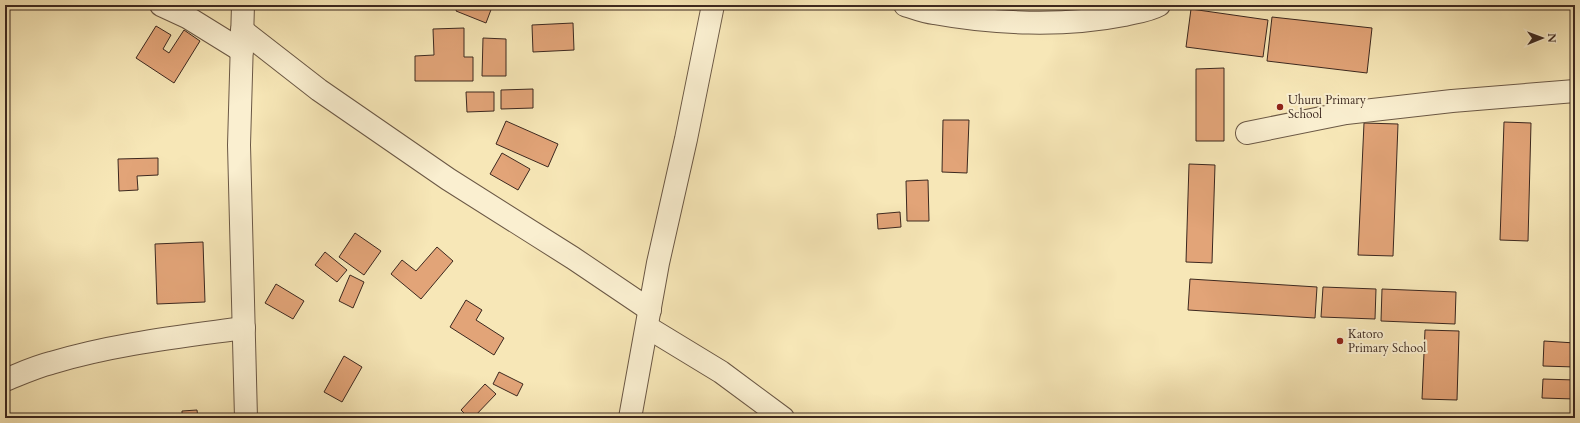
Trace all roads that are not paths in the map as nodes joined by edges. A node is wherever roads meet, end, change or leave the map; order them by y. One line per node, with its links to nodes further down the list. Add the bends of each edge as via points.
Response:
1 (161, 5): 6 (street)
2 (243, 5): 6 (street)
3 (713, 5): 9 (street)
4 (905, 5): 5 (street, via 933,13 995,20 1062,23 1112,17)
5 (1159, 5)
6 (242, 41): 9 (street, via 319,90 441,175 574,258); 10 (street, via 239,145)
7 (1575, 91): 8 (street, via 1346,113)
8 (1247, 133)
9 (648, 318): 13 (street); 14 (street)
10 (244, 328): 11 (street, via 95,351 50,363); 12 (street)
11 (5, 380)
12 (246, 418)
13 (630, 418)
14 (783, 418)

